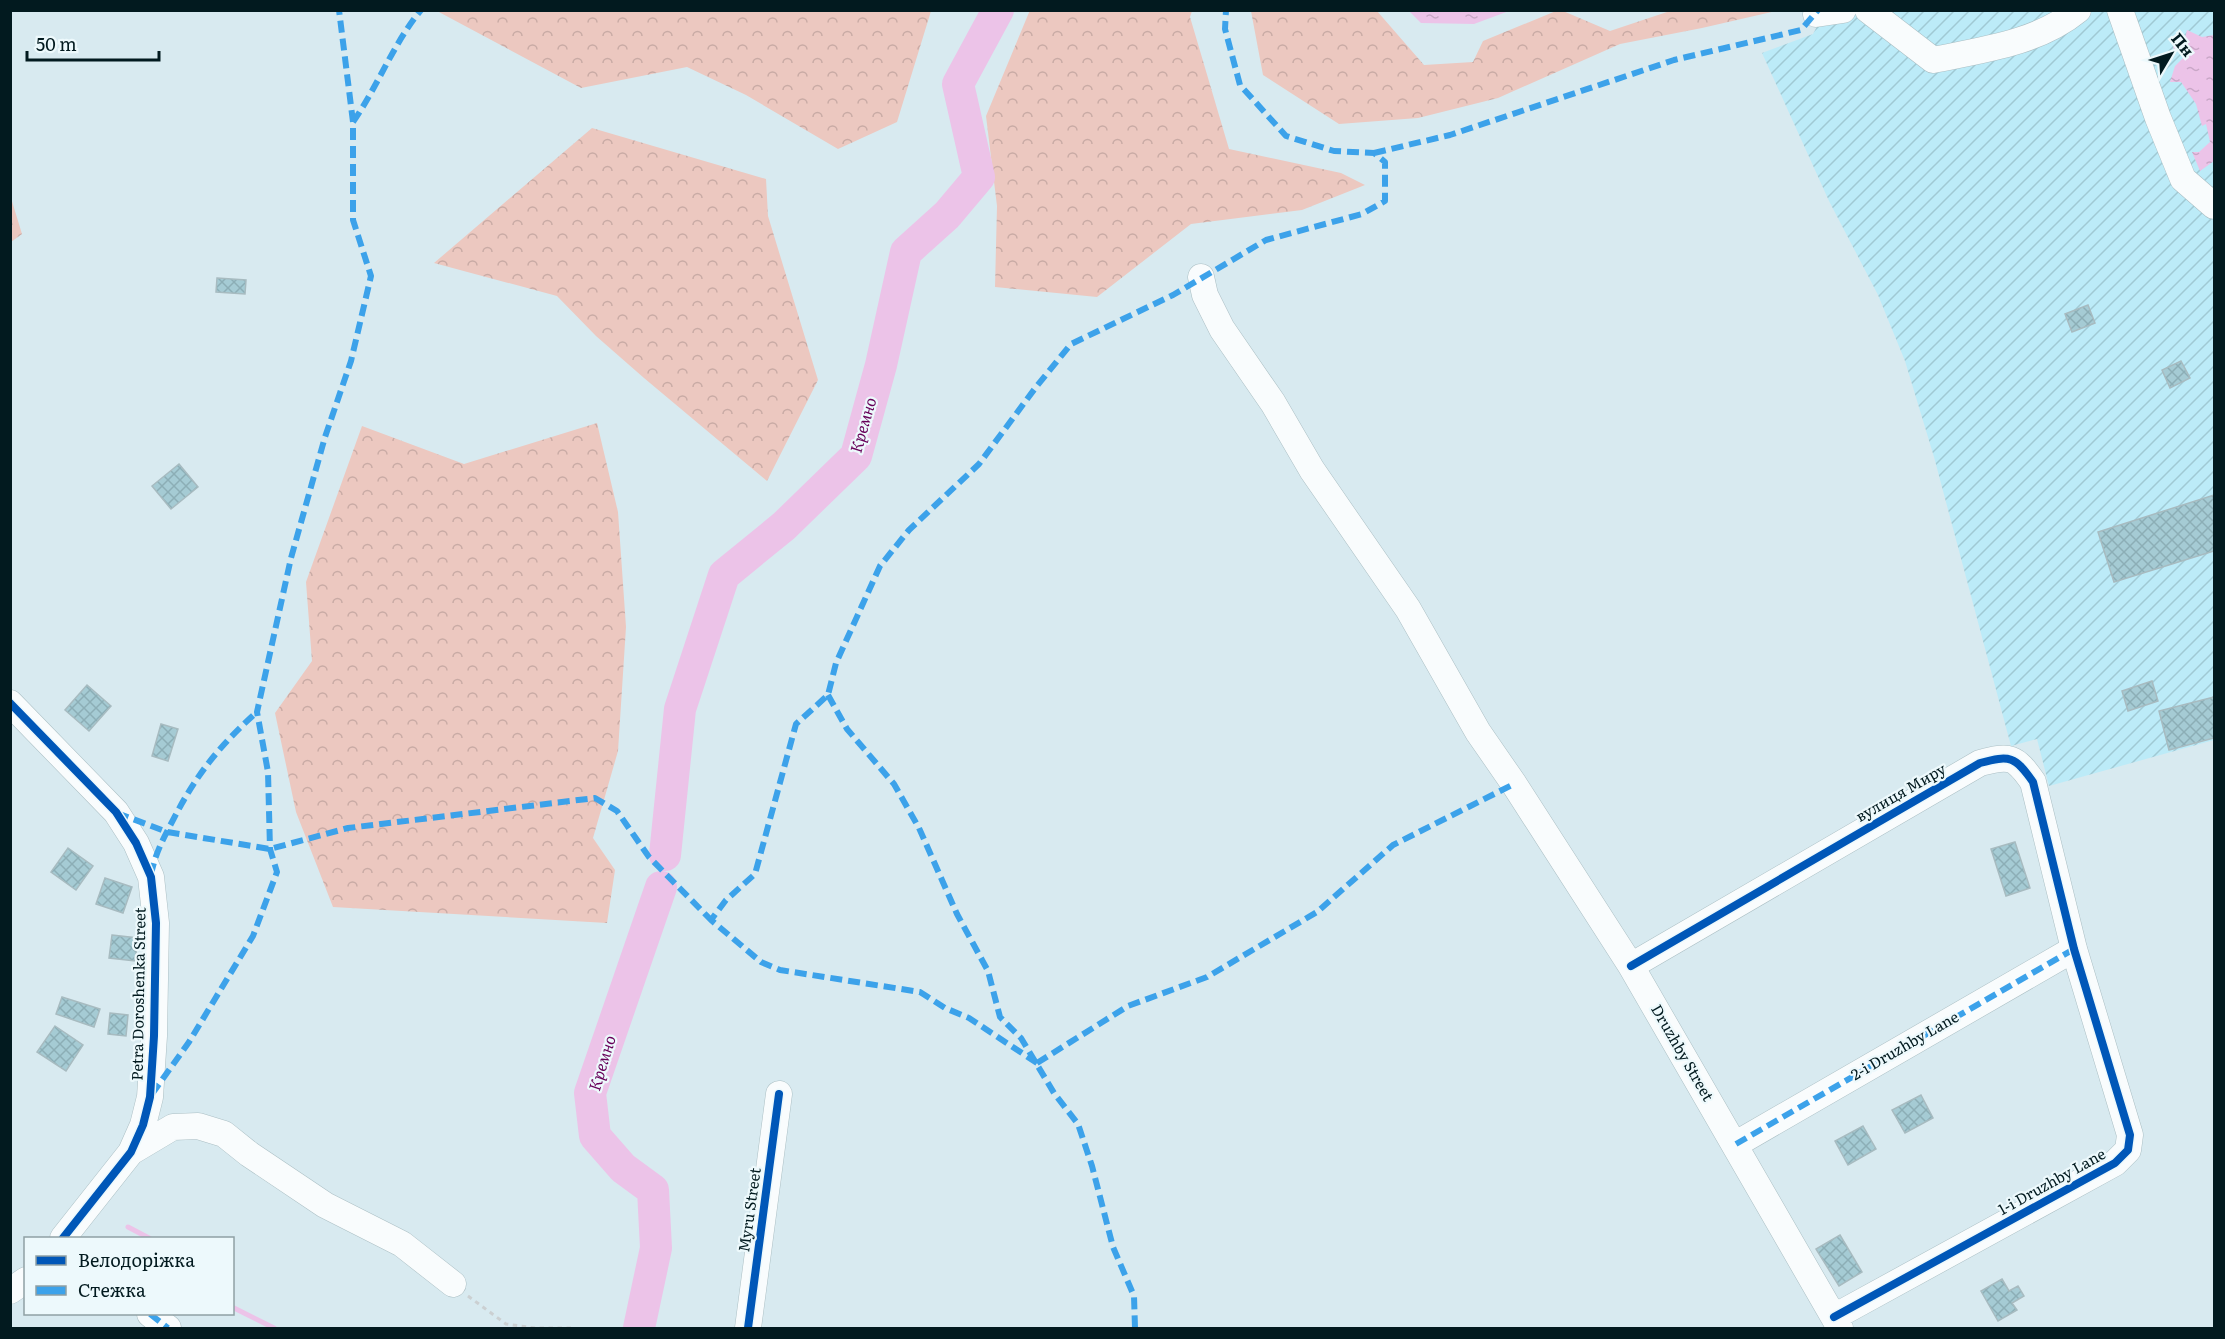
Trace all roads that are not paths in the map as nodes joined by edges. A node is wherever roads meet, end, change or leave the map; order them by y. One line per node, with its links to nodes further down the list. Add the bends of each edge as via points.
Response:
1 (1843, 10): 5 (street)
2 (1868, 10): 3 (street, via 1933,60 2004,46 2064,22)
3 (2078, 10)
4 (2120, 10): 6 (street, via 2183,179)
5 (1816, 15)
6 (2214, 206)
7 (1201, 277): 10 (street, Druzhby Street, via 1205,295 1222,329 1273,403 1312,470 1408,609 1478,732)
8 (10, 703): 13 (street, Petra Doroshenka Street, via 116,812 151,877 156,923 151,1086 143,1125)
9 (2074, 949): 10 (street, вулиця Миру, via 2033,782 2020,763 2001,758 1980,763); 12 (street, 2-i Druzhby Lane); 19 (street, 1-i Druzhby Lane, via 2130,1135 2128,1150 2115,1163)
10 (1631, 966): 12 (street, Druzhby Street)
11 (779, 1094): 21 (street, Myru Street)
12 (1736, 1144): 19 (street, Druzhby Street)
13 (131, 1152): 14 (street, Petra Doroshenka Street); 16 (street, via 174,1127 198,1126 224,1134 325,1205 402,1244)
14 (65, 1237)
15 (24, 1281): 17 (street)
16 (453, 1284)
17 (10, 1291)
18 (151, 1315): 20 (street)
19 (1837, 1323)
20 (168, 1329)
21 (748, 1329)

